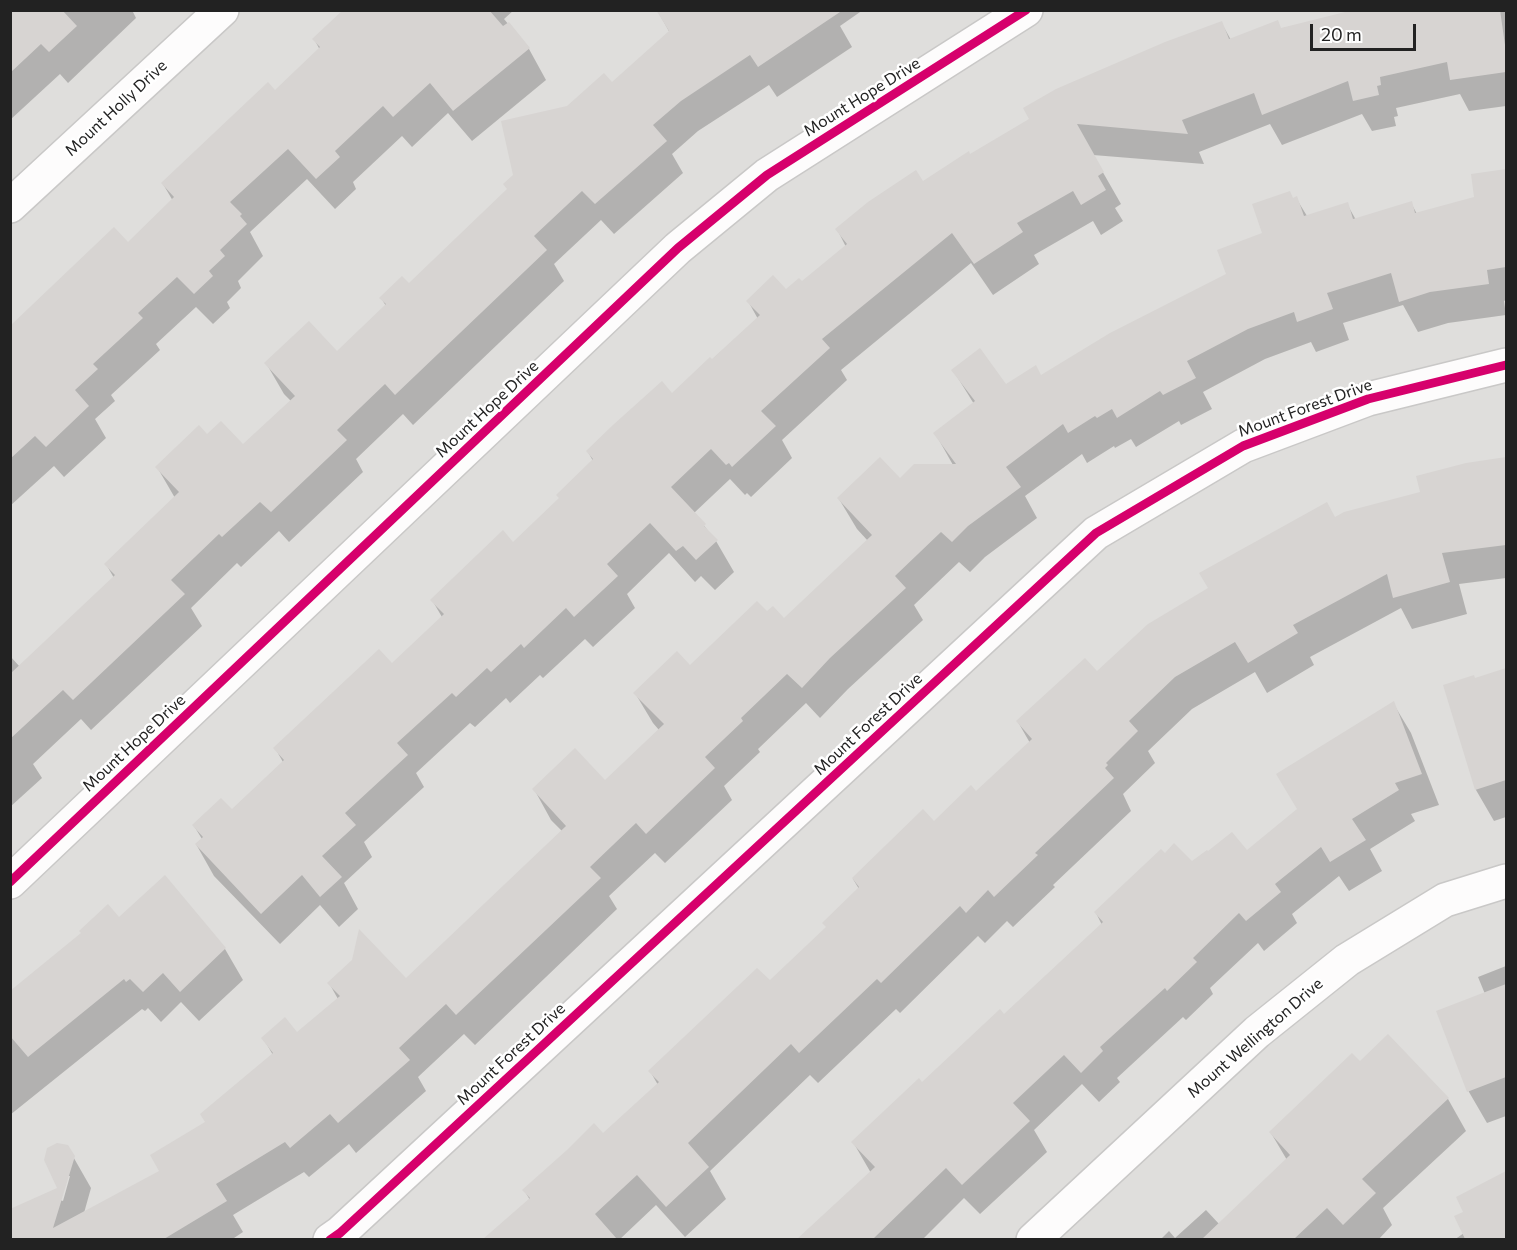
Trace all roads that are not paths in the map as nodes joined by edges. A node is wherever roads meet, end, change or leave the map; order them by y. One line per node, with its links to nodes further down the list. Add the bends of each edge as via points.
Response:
1 (222, 10): 3 (street, Mount Holly Drive)
2 (1026, 10): 6 (street, Mount Hope Drive, via 767,175 678,248)
3 (10, 206)
4 (1506, 365): 7 (street, Mount Forest Drive, via 1368,399 1243,446 1096,533)
5 (1506, 881): 8 (street, Mount Wellington Drive, via 1445,900 1347,960 1257,1032)
6 (10, 882)
7 (330, 1239)
8 (1033, 1239)

